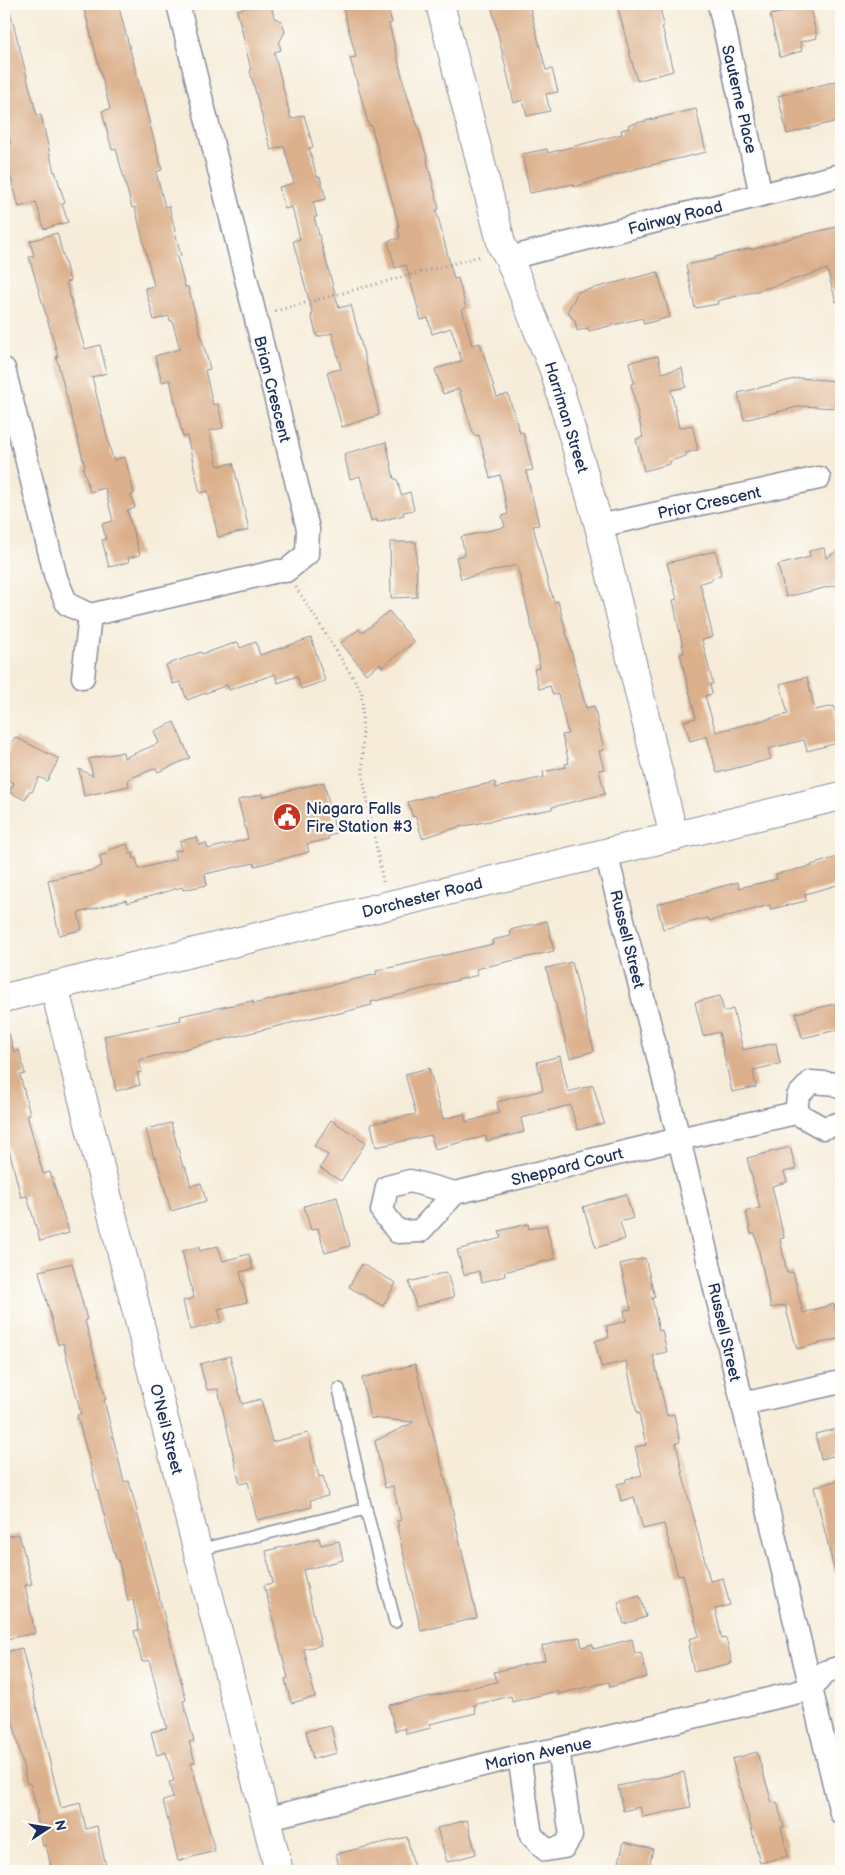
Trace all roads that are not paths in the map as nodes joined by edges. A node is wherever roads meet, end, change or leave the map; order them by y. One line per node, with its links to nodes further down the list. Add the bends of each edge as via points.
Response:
1 (178, 4): 10 (street, Brian Crescent, via 308,529 307,554 286,571)
2 (440, 4): 6 (street, Harriman Street)
3 (719, 4): 5 (street, Sauterne Place)
4 (841, 175): 5 (street, Fairway Road)
5 (762, 195): 6 (street, Fairway Road)
6 (505, 252): 9 (street, Harriman Street, via 554,370)
7 (4, 369): 10 (street, via 56,578 67,604)
8 (819, 478): 9 (street, Prior Crescent)
9 (599, 526): 13 (street, Harriman Street)
10 (90, 616): 11 (street)
11 (83, 677)
12 (841, 796): 13 (street, Dorchester Road)
13 (674, 837): 14 (street, Dorchester Road)
14 (606, 853): 15 (street, Dorchester Road); 20 (street, Russell Street)
15 (54, 986): 16 (street, Dorchester Road); 26 (street, O'Neil Street)
16 (4, 998)
17 (841, 1088): 18 (street, via 838,1084 811,1082 798,1096)
18 (796, 1113): 19 (street, via 823,1128); 20 (street, Sheppard Court)
19 (841, 1123)
20 (679, 1139): 21 (street, Sheppard Court); 24 (street, Russell Street)
21 (455, 1193)
22 (841, 1382): 24 (street)
23 (340, 1389): 25 (lane)
24 (742, 1404): 29 (street, Russell Street)
25 (366, 1508): 26 (lane); 27 (lane)
26 (198, 1550): 33 (street, O'Neil Street)
27 (395, 1622)
28 (841, 1668): 29 (street, via 825,1672)
29 (811, 1689): 30 (street, Marion Avenue); 32 (street, Russell Street)
30 (558, 1749): 31 (street, Marion Avenue); 31 (street, via 571,1836 564,1847 546,1850 531,1835)
31 (520, 1756): 33 (street, Marion Avenue)
32 (841, 1813)
33 (265, 1819): 34 (street, O'Neil Street)
34 (279, 1871)

